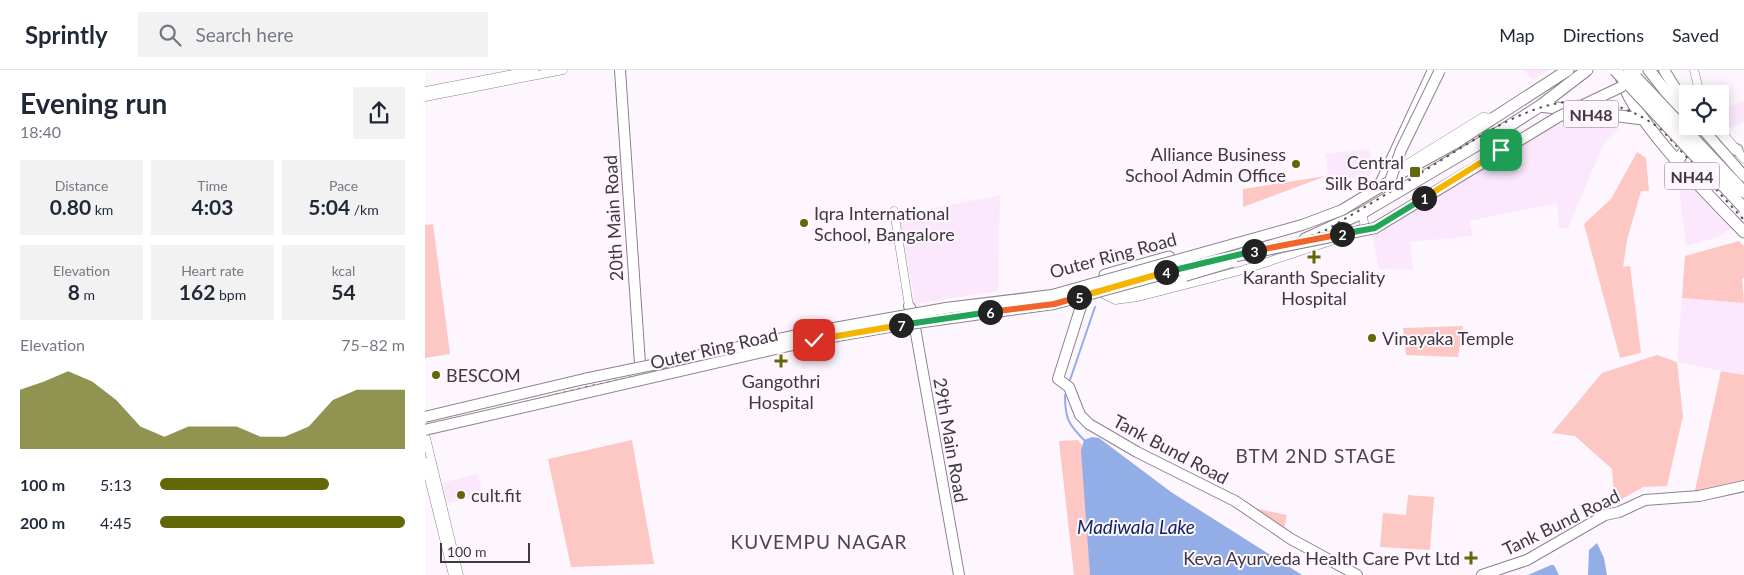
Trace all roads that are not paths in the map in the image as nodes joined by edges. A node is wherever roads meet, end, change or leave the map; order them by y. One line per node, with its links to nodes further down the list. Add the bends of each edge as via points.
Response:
1 (534, 70): 16 (street)
2 (563, 70): 17 (street)
3 (620, 70): 44 (main road, 20th Main Road)
4 (1433, 70): 31 (main road)
5 (1440, 70): 45 (main road, bridge, via 1401,150 1390,181 1342,210 1302,225 1052,295 945,308 812,332)
6 (1587, 70): 20 (highway, Outer Ring Road)
7 (1615, 70): 33 (highway, bridge)
8 (1620, 70): 21 (highway, NH44, via 1626,90)
9 (1629, 70): 32 (highway, bridge)
10 (1637, 70): 39 (main road, bridge, via 1621,87 1558,117 1375,228)
11 (1649, 70): 19 (highway)
12 (1664, 70): 18 (main road)
13 (1694, 70): 15 (street)
14 (1564, 72): 31 (highway, Outer Ring Road, via 1495,118)
15 (1698, 85)
16 (425, 91)
17 (425, 97)
18 (1679, 99)
19 (1679, 105)
20 (1540, 106): 21 (highway, NH48); 35 (highway, Outer Ring Road)
21 (1643, 119): 27 (highway, NH44)
22 (1679, 121): 27 (highway)
23 (1693, 135): 29 (highway)
24 (1705, 135): 30 (main road, bridge)
25 (1715, 135): 28 (highway, NH44)
26 (1724, 135): 28 (street)
27 (1658, 138): 29 (highway, NH44)
28 (1740, 155)
29 (1677, 160): 37 (highway, NH44)
30 (1744, 176)
31 (1380, 184): 42 (highway, Outer Ring Road, via 1353,200 1297,224 1133,266 1089,281 1053,290)
32 (1744, 192)
33 (1744, 208)
34 (894, 211): 42 (street, 29th Main Road)
35 (1362, 213): 36 (highway, Outer Ring Road); 38 (street, via 1365,227)
36 (1338, 225): 38 (highway); 40 (highway, Outer Ring Road, via 1291,244)
37 (1744, 232)
38 (1333, 242): 40 (street, via 1243,270 1141,296 1115,300)
39 (1263, 249): 40 (main road, bridge, via 1185,276 1118,294); 46 (main road, bridge, via 1054,304 814,340)
40 (1106, 293): 41 (highway, Outer Ring Road)
41 (1083, 300): 43 (highway, Outer Ring Road, via 1058,307); 53 (main road, Tank Bund Road, via 1058,379 1069,387 1080,415 1089,424 1137,452 1235,501 1291,539)
42 (910, 310): 43 (main road, 29th Main Road); 44 (highway, Outer Ring Road)
43 (912, 325): 46 (highway, Outer Ring Road, via 724,362); 51 (main road, 29th Main Road); 52 (main road, 29th Main Road)
44 (640, 364): 45 (highway, Outer Ring Road)
45 (425, 416)
46 (425, 432): 50 (street)
47 (425, 462): 49 (street)
48 (1744, 486): 54 (main road, Tank Bund Road, via 1699,496 1636,503 1605,515 1527,560)
49 (453, 575)
50 (459, 575)
51 (952, 575)
52 (959, 575)
53 (1357, 575)
54 (1482, 575)

